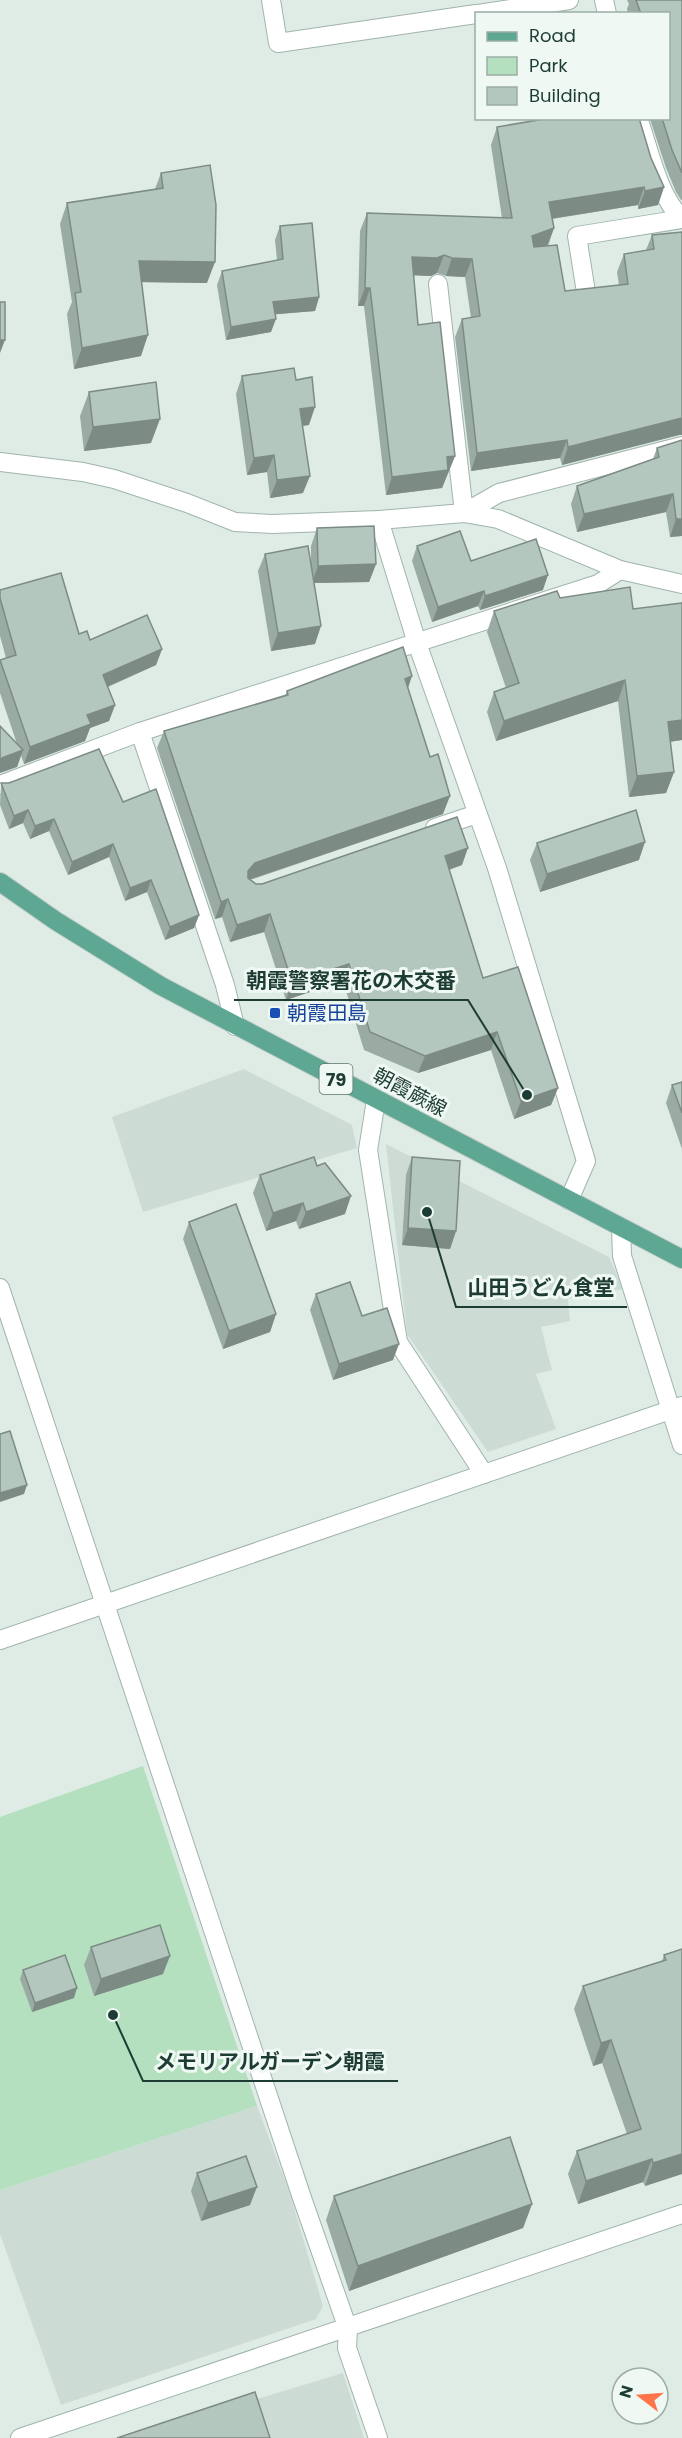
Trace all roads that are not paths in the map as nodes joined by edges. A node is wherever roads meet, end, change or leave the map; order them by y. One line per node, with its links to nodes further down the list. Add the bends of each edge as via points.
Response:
1 (271, 0): 4 (street, via 278,43)
2 (569, 0): 3 (street)
3 (490, 12)
4 (475, 14)
5 (639, 120): 6 (street, via 664,192)
6 (682, 219): 8 (street, via 577,236)
7 (438, 284): 11 (street)
8 (585, 286)
9 (682, 446): 11 (street, via 499,493)
10 (0, 462): 12 (street, via 114,479 235,522)
11 (464, 513): 12 (street); 13 (street, via 498,519)
12 (379, 520): 15 (street)
13 (620, 570): 14 (street); 15 (street, via 598,584)
14 (682, 584)
15 (417, 643): 16 (street); 18 (street)
16 (140, 732): 17 (street); 21 (street)
17 (0, 785)
18 (477, 814): 19 (street); 23 (street, via 586,1161)
19 (421, 833)
20 (0, 882): 21 (main road, 朝霞蕨線 / 79, via 104,952)
21 (235, 1026): 22 (main road, 朝霞蕨線 / 79)
22 (376, 1100): 23 (main road, 朝霞蕨線 / 79); 29 (street, via 368,1150 398,1342)
23 (569, 1200): 24 (main road, 朝霞蕨線 / 79)
24 (621, 1228): 25 (main road, 朝霞蕨線 / 79); 27 (street, via 622,1256)
25 (682, 1259)
26 (0, 1288): 30 (street)
27 (676, 1408): 28 (street); 29 (street)
28 (682, 1446)
29 (484, 1474): 30 (street)
30 (105, 1606): 31 (street); 33 (street)
31 (0, 1640)
32 (682, 2214): 33 (street)
33 (348, 2329): 34 (street); 35 (street, via 347,2348)
34 (20, 2438)
35 (378, 2438)

